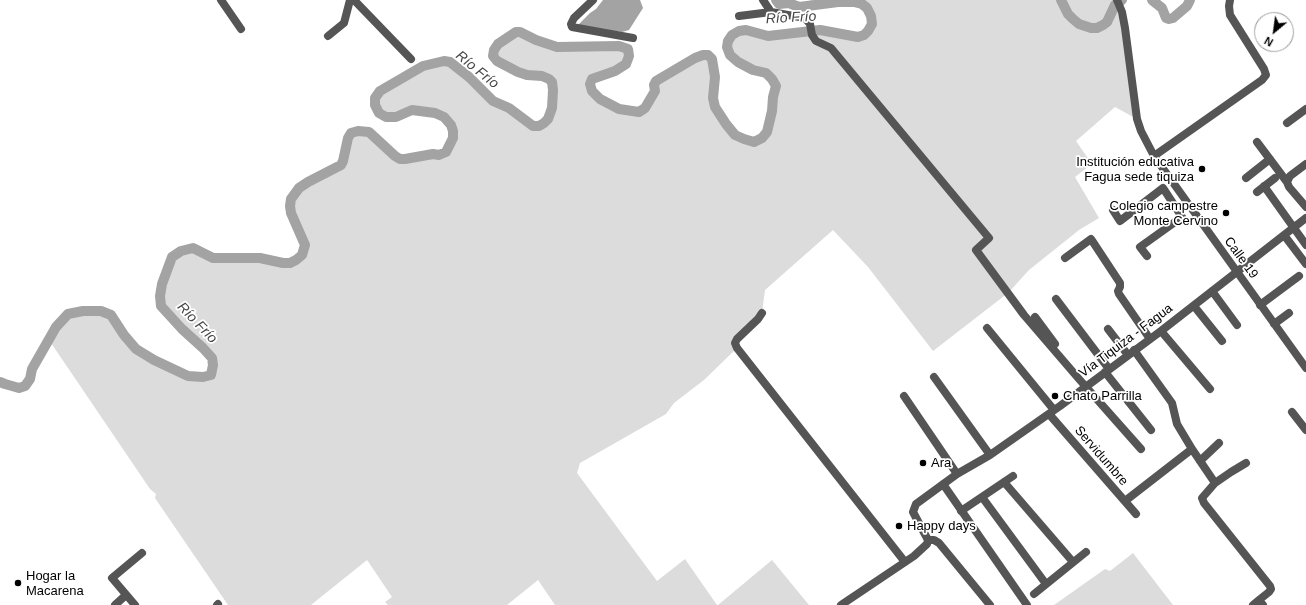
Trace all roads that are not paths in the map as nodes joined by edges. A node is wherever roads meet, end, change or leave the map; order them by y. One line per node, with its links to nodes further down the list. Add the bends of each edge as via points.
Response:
1 (221, 0): 10 (street)
2 (350, 0): 11 (street, via 344,23)
3 (354, 0): 13 (street)
4 (593, 0): 12 (street, via 574,18 572,27)
5 (763, 0): 8 (street)
6 (1117, 0): 17 (street, Calle 19, via 1122,12 1137,119 1140,131)
7 (1230, 0): 17 (street, via 1230,15 1266,75)
8 (771, 12): 9 (street); 56 (street, via 805,18 816,41 831,48 989,238 976,250 1024,315)
9 (739, 16)
10 (241, 29)
11 (328, 36)
12 (633, 38)
13 (410, 59)
14 (1306, 109): 15 (street)
15 (1287, 123)
16 (1257, 142): 18 (street)
17 (1154, 156): 25 (street, Calle 19)
18 (1270, 159): 20 (street); 22 (street)
19 (1306, 164): 22 (street, via 1290,176)
20 (1246, 178)
21 (1275, 178): 23 (street)
22 (1287, 182): 27 (street)
23 (1264, 186): 24 (street); 30 (street)
24 (1257, 192)
25 (1184, 200): 26 (street); 36 (street, Calle 19)
26 (1174, 205): 28 (street, via 1163,188 1120,221); 33 (street, via 1182,217 1140,247)
27 (1306, 207)
28 (1113, 210)
29 (1306, 218): 30 (street, Vía Tiquiza - Fagua)
30 (1294, 227): 31 (street, Vía Tiquiza - Fagua); 32 (street)
31 (1284, 235): 35 (street); 36 (street, Vía Tiquiza - Fagua)
32 (1306, 245)
33 (1147, 256)
34 (1065, 258): 50 (street, via 1090,240 1120,283 1119,294)
35 (1306, 264)
36 (1236, 272): 38 (street, Vía Tiquiza - Fagua); 40 (street, Calle 19)
37 (1299, 276): 40 (street)
38 (1212, 291): 41 (street, Vía Tiquiza - Fagua); 46 (street)
39 (1056, 299): 54 (street)
40 (1260, 305): 45 (street, Calle 19)
41 (1194, 306): 49 (street, Vía Tiquiza - Fagua); 51 (street)
42 (762, 313): 81 (street, via 737,339 737,348)
43 (1289, 313): 45 (street)
44 (1035, 317): 56 (street)
45 (1274, 324): 53 (street, Calle 19)
46 (1237, 325)
47 (987, 328): 59 (street, Servidumbre)
48 (1108, 329): 52 (street)
49 (1161, 331): 50 (street, Vía Tiquiza - Fagua); 57 (street)
50 (1150, 339): 52 (street, Vía Tiquiza - Fagua)
51 (1222, 341)
52 (1131, 353): 54 (street, Vía Tiquiza - Fagua); 65 (street, via 1172,403 1177,424)
53 (1306, 368)
54 (1107, 370): 56 (street, Vía Tiquiza - Fagua); 61 (street)
55 (934, 377): 66 (street)
56 (1086, 386): 59 (street, Vía Tiquiza - Fagua); 64 (street)
57 (1210, 389)
58 (904, 396): 69 (street)
59 (1051, 412): 66 (street, Vía Tiquiza - Fagua); 75 (street, Servidumbre)
60 (1292, 412): 62 (street)
61 (1151, 430)
62 (1306, 430)
63 (1219, 443): 67 (street)
64 (1141, 449)
65 (1192, 449): 67 (street); 75 (street)
66 (990, 455): 69 (street, Vía Tiquiza - Fagua)
67 (1200, 461): 72 (street)
68 (1246, 463): 72 (street)
69 (957, 474): 73 (street, Vía Tiquiza - Fagua)
70 (1013, 476): 71 (street)
71 (1004, 482): 74 (street); 82 (street)
72 (1215, 483): 86 (street, via 1202,498 1270,586 1269,592)
73 (943, 484): 76 (street); 78 (street, Vía Tiquiza - Fagua, via 913,508 914,517)
74 (982, 497): 76 (street); 83 (street)
75 (1125, 501): 77 (street, Servidumbre)
76 (962, 511): 91 (street)
77 (1136, 514)
78 (928, 540): 81 (street, via 924,549); 90 (street, via 939,543)
79 (1086, 552): 82 (street)
80 (142, 553): 85 (street, via 112,578)
81 (905, 562): 89 (street)
82 (1074, 562): 83 (street)
83 (1046, 584): 84 (street)
84 (1034, 594)
85 (126, 595): 87 (street); 88 (street)
86 (1258, 603)
87 (115, 605)
88 (135, 605)
89 (841, 605)
90 (990, 605)
91 (1027, 605)

